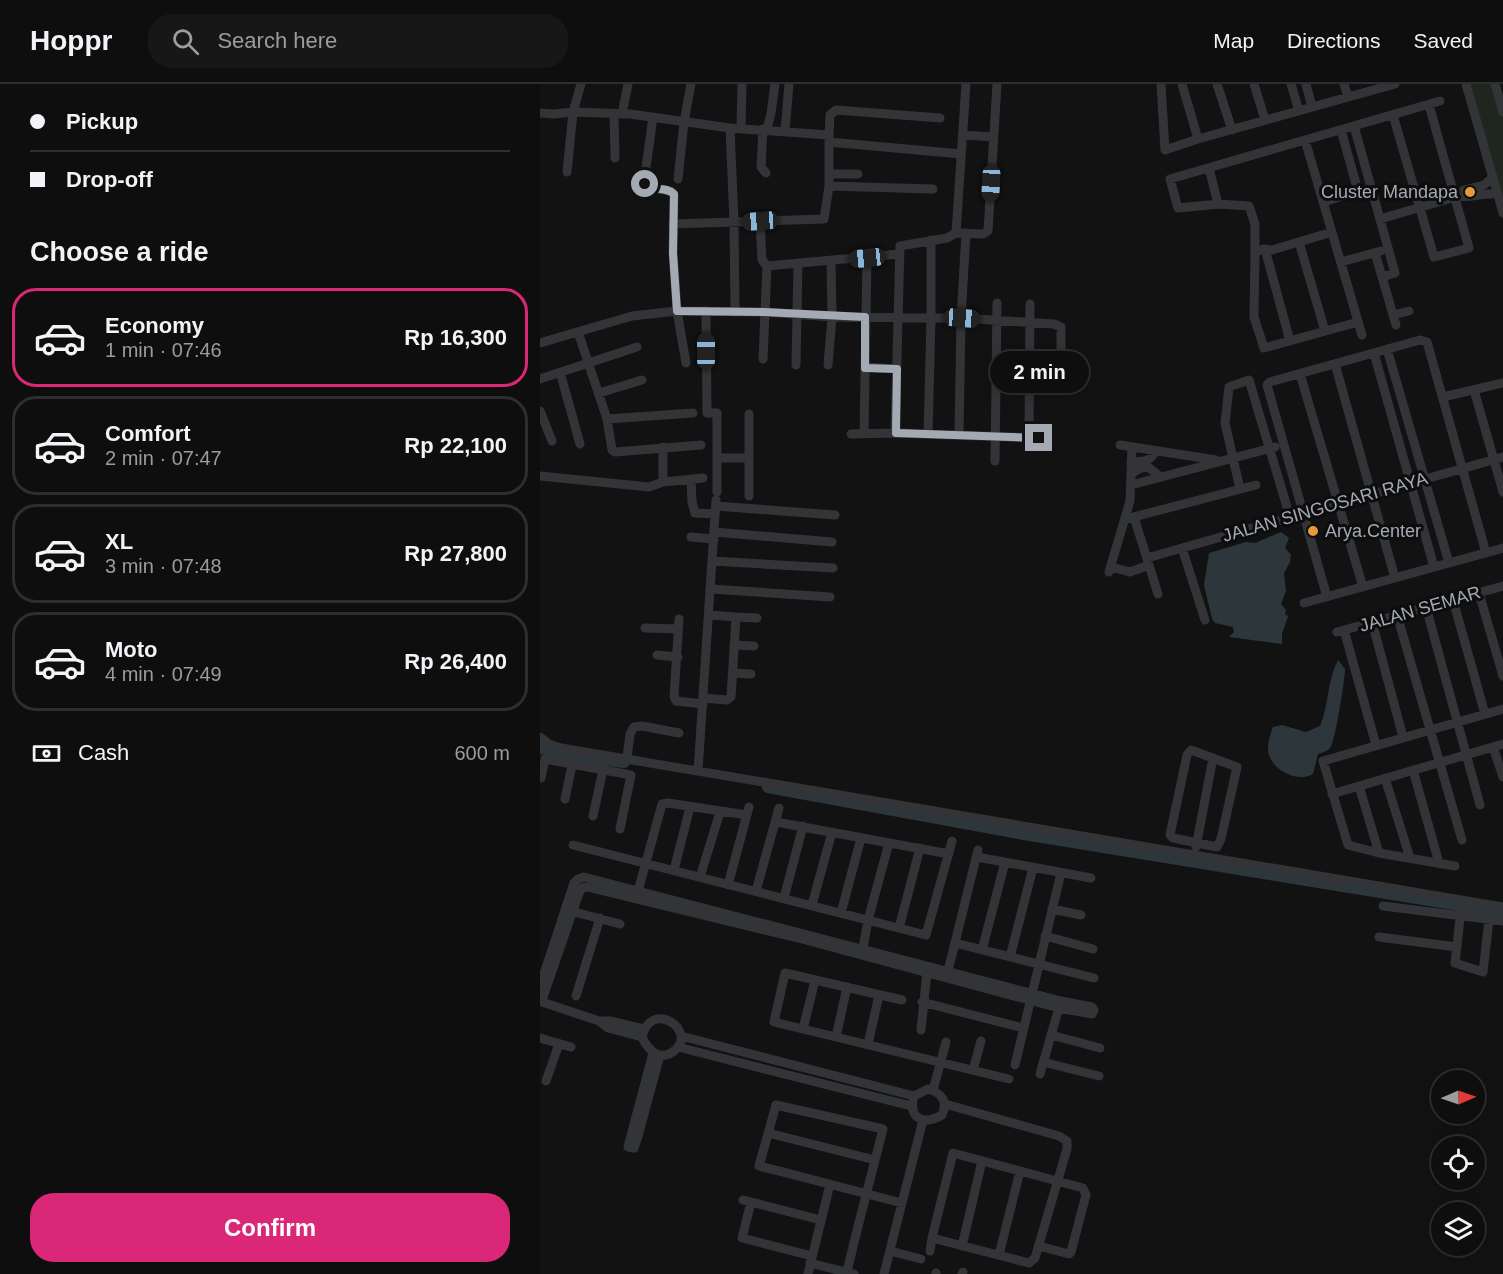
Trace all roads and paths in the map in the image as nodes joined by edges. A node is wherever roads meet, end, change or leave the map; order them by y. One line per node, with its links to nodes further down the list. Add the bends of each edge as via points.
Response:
1 (581, 84): 25 (street)
2 (628, 84): 28 (street)
3 (691, 84): 33 (street)
4 (742, 84): 36 (street)
5 (775, 84): 37 (street)
6 (789, 84): 38 (street)
7 (966, 84): 41 (street)
8 (997, 84): 42 (street)
9 (1161, 84): 46 (street)
10 (1182, 84): 44 (street)
11 (1217, 84): 39 (street)
12 (1254, 84): 32 (street)
13 (1291, 84): 24 (street)
14 (1306, 84): 23 (street)
15 (1344, 84): 20 (street)
16 (1395, 84): 19 (street)
17 (1466, 84): 55 (street)
18 (1495, 84): 26 (street)
19 (1383, 86): 20 (street)
20 (1348, 97): 23 (street)
21 (1440, 101): 22 (street)
22 (1429, 105): 29 (street); 63 (street)
23 (1312, 107): 24 (street)
24 (1299, 111): 32 (street)
25 (573, 112): 27 (street); 28 (street); 51 (street)
26 (1503, 112)
27 (540, 113)
28 (618, 114): 30 (street); 49 (street)
29 (1393, 115): 34 (street); 66 (street)
30 (653, 117): 33 (street); 71 (street, via 644,182 649,188 673,193)
31 (940, 118): 43 (street, via 836,110 830,115)
32 (1265, 120): 39 (street)
33 (684, 122): 35 (street); 56 (street)
34 (1354, 126): 40 (street); 58 (street)
35 (730, 128): 36 (street); 70 (street)
36 (741, 128): 37 (street)
37 (765, 129): 38 (street); 52 (street, via 761,167)
38 (785, 130): 43 (street)
39 (1232, 130): 44 (street)
40 (1341, 130): 45 (street); 61 (street)
41 (963, 135): 42 (street); 48 (street)
42 (993, 137): 74 (street, via 988,231)
43 (829, 138): 48 (street); 53 (street)
44 (1197, 139): 46 (street)
45 (1305, 140): 50 (street); 64 (street)
46 (1165, 150): 47 (street)
47 (1154, 153)
48 (961, 154): 73 (street)
49 (615, 158)
50 (1209, 168): 65 (street); 65 (street, via 1170,179 1178,208)
51 (567, 172)
52 (766, 173)
53 (829, 174): 54 (street); 57 (street)
54 (858, 174)
55 (1493, 177): 60 (street); 62 (street)
56 (678, 178)
57 (829, 186): 59 (street); 69 (street, via 824,219)
58 (1371, 188): 61 (street); 68 (street)
59 (933, 189)
60 (1485, 189): 62 (street); 63 (street, via 1465,198)
61 (1358, 192): 64 (street)
62 (1498, 194): 67 (street)
63 (1457, 197): 66 (street); 66 (street, via 1471,247 1434,257)
64 (1323, 202): 72 (street)
65 (1219, 204): 79 (street, via 1249,206 1255,224)
66 (1418, 208): 68 (street)
67 (1503, 213)
68 (1380, 219): 78 (street)
69 (760, 221): 70 (street); 86 (street, via 762,260)
70 (734, 222): 71 (street); 93 (street)
71 (673, 224): 90 (street)
72 (1332, 231): 76 (street); 84 (street)
73 (956, 233): 74 (street); 75 (street)
74 (966, 233): 99 (street)
75 (931, 240): 81 (street, via 901,244); 100 (street)
76 (1299, 242): 77 (street); 104 (street)
77 (1265, 249): 79 (street); 107 (street)
78 (1389, 249): 80 (street); 87 (street, via 1395,273)
79 (1255, 253): 107 (street, via 1254,317 1264,348)
80 (1375, 253): 84 (street); 87 (street)
81 (899, 254): 82 (street); 98 (street)
82 (867, 258): 83 (street); 97 (street)
83 (831, 261): 85 (street); 96 (street)
84 (1341, 262): 102 (street)
85 (798, 263): 86 (street); 95 (street)
86 (767, 266): 94 (street)
87 (1382, 277): 92 (street, via 1395,320)
88 (997, 303): 101 (street)
89 (1030, 304): 103 (street)
90 (677, 311): 91 (street); 105 (street, via 632,316); 114 (street)
91 (706, 311): 93 (street); 149 (street, via 707,412 717,413)
92 (1409, 311)
93 (735, 312): 94 (street)
94 (764, 312): 95 (street); 112 (street)
95 (797, 314): 96 (street); 116 (street)
96 (832, 317): 97 (street); 117 (street)
97 (865, 317): 98 (street); 118 (street)
98 (898, 318): 100 (street); 119 (street)
99 (962, 318): 100 (street); 101 (street); 137 (street)
100 (931, 319): 136 (street)
101 (997, 321): 103 (street); 138 (street)
102 (1358, 322): 104 (street); 106 (street)
103 (1030, 323): 122 (street, via 1062,328); 138 (street, via 1034,438)
104 (1325, 331): 107 (street)
105 (578, 332): 108 (street); 113 (street)
106 (1362, 335)
107 (1290, 341)
108 (540, 343)
109 (637, 347): 113 (street)
110 (1387, 350): 111 (street); 128 (street, via 1420,340 1426,342); 162 (street)
111 (1374, 353): 115 (street); 165 (street)
112 (763, 359)
113 (588, 362): 120 (street); 127 (street)
114 (686, 363)
115 (1335, 364): 121 (street); 170 (street)
116 (796, 365)
117 (828, 365)
118 (865, 368): 119 (street); 133 (street)
119 (897, 369): 134 (street)
120 (560, 372): 123 (street); 140 (street)
121 (1300, 374): 141 (street, via 1270,382 1267,388); 173 (street)
122 (1061, 376)
123 (540, 379)
124 (642, 380): 127 (street)
125 (1500, 383): 126 (street)
126 (1474, 390): 128 (street); 152 (street)
127 (599, 393): 132 (street)
128 (1443, 398): 156 (street)
129 (540, 411): 139 (street)
130 (693, 413): 132 (street)
131 (749, 414): 150 (street)
132 (607, 419): 144 (street, via 614,452)
133 (864, 433): 134 (street); 135 (street)
134 (896, 433): 136 (street)
135 (850, 434)
136 (928, 434): 137 (street)
137 (959, 435): 138 (street)
138 (995, 438): 153 (street)
139 (552, 441)
140 (580, 444)
141 (1283, 444): 146 (street); 174 (street)
142 (701, 445): 144 (street)
143 (1120, 445): 145 (street)
144 (663, 447): 164 (street)
145 (1132, 447): 147 (street); 155 (street)
146 (1270, 448): 151 (street); 151 (street, via 1251,382 1247,380 1231,385 1228,391 1225,423); 176 (street)
147 (1155, 451): 148 (street); 155 (street, via 1149,459)
148 (1190, 456): 154 (street); 157 (street)
149 (717, 458): 150 (street); 172 (street)
150 (749, 458): 171 (street)
151 (1233, 458): 154 (street); 168 (street)
152 (1498, 458): 156 (street, JALAN SINGOSARI RAYA); 169 (street)
153 (995, 460)
154 (1221, 461): 157 (street)
155 (1131, 462): 158 (street)
156 (1463, 468): 162 (street, JALAN SINGOSARI RAYA); 183 (street)
157 (1191, 469): 161 (street)
158 (1131, 474): 161 (street, via 1148,467); 166 (street)
159 (540, 477): 164 (street, via 649,487)
160 (703, 478): 163 (street)
161 (1157, 478): 166 (street)
162 (1425, 478): 165 (street, JALAN SINGOSARI RAYA); 186 (street)
163 (691, 479): 164 (street); 172 (street, via 695,513)
164 (663, 482)
165 (1410, 483): 170 (street, JALAN SINGOSARI RAYA); 187 (street)
166 (1131, 485): 177 (street)
167 (1256, 485): 168 (street)
168 (1240, 489): 177 (street)
169 (1503, 492)
170 (1371, 494): 173 (street, JALAN SINGOSARI RAYA); 189 (street)
171 (749, 496)
172 (716, 503): 175 (street); 178 (street)
173 (1339, 503): 174 (street, JALAN SINGOSARI RAYA); 191 (street)
174 (1303, 514): 176 (street, JALAN SINGOSARI RAYA); 196 (street)
175 (835, 515)
176 (1290, 517): 181 (street, JALAN SINGOSARI RAYA)
177 (1130, 518): 185 (street); 185 (street, JALAN SINGOSARI RAYA, via 1110,569 1130,572)
178 (714, 536): 179 (street); 180 (street); 184 (street)
179 (691, 537)
180 (832, 542)
181 (1182, 548): 185 (street, JALAN SINGOSARI RAYA); 205 (street)
182 (1503, 548): 183 (street)
183 (1486, 553): 186 (street)
184 (712, 561): 188 (street); 192 (street)
185 (1148, 561): 194 (street)
186 (1449, 563): 187 (street)
187 (1434, 567): 189 (street)
188 (832, 568)
189 (1395, 578): 191 (street)
190 (1503, 586): 193 (street, JALAN SEMAR)
191 (1364, 587): 196 (street)
192 (711, 589): 195 (street); 200 (street)
193 (1479, 592): 197 (street, JALAN SEMAR); 215 (street)
194 (1158, 594)
195 (830, 597)
196 (1327, 597): 198 (street)
197 (1453, 600): 199 (street, JALAN SEMAR); 218 (street)
198 (1304, 603)
199 (1426, 607): 201 (street, JALAN SEMAR); 219 (street)
200 (709, 615): 202 (street); 216 (street)
201 (1397, 615): 206 (street, JALAN SEMAR); 220 (street)
202 (736, 617): 203 (street); 209 (street)
203 (757, 618)
204 (680, 619): 208 (street)
205 (1205, 620)
206 (1371, 622): 223 (street); 224 (street, JALAN SEMAR, via 1341,631)
207 (645, 627): 208 (street)
208 (678, 629): 212 (street)
209 (734, 645): 210 (street); 213 (street)
210 (754, 646)
211 (657, 655): 212 (street)
212 (678, 657): 216 (street, via 676,701)
213 (733, 673): 214 (street); 216 (street, via 730,699)
214 (751, 674)
215 (1503, 676)
216 (703, 701): 234 (street)
217 (1503, 709): 218 (street)
218 (1485, 714): 219 (street)
219 (1456, 722): 220 (street); 226 (street)
220 (1430, 730): 223 (street); 230 (street)
221 (679, 733): 228 (street, via 634,727)
222 (540, 737): 227 (street, via 561,748)
223 (1403, 737): 224 (street)
224 (1376, 745): 239 (street, via 1324,759)
225 (1498, 745): 226 (street); 235 (street)
226 (1466, 755): 230 (street); 241 (street)
227 (606, 756): 228 (street); 232 (street)
228 (627, 758): 234 (street)
229 (1213, 758): 254 (street); 254 (street, via 1237,769 1219,845); 254 (street, via 1193,750 1188,752 1171,827 1171,837)
230 (1438, 763): 233 (street); 251 (street)
231 (572, 765): 232 (street); 236 (street, via 544,759); 240 (street)
232 (603, 769): 245 (street); 248 (street, via 631,775)
233 (1413, 770): 237 (street); 262 (street)
234 (698, 771): 259 (street)
235 (1503, 777)
236 (541, 778)
237 (1385, 778): 238 (street); 260 (street)
238 (1359, 786): 239 (street); 257 (street)
239 (1332, 794): 257 (street, via 1348,845)
240 (565, 799)
241 (1480, 805)
242 (690, 807): 244 (street); 263 (street, via 661,805); 266 (street)
243 (779, 808): 246 (street)
244 (720, 812): 268 (street); 270 (street, via 748,811)
245 (593, 816)
246 (776, 822): 247 (street); 271 (street)
247 (803, 826): 249 (street); 273 (street)
248 (620, 829)
249 (832, 832): 250 (street); 275 (street)
250 (861, 838): 253 (street); 280 (street)
251 (1462, 840)
252 (952, 841): 258 (street)
253 (890, 843): 256 (street); 284 (street)
254 (1197, 843): 259 (street)
255 (573, 845): 263 (street)
256 (920, 848): 258 (street); 288 (street)
257 (1379, 853): 260 (street)
258 (949, 854): 288 (street, via 927,934)
259 (1194, 856): 274 (street)
260 (1410, 858): 262 (street)
261 (1005, 862): 265 (street); 291 (street, via 978,854); 294 (street)
262 (1439, 863): 264 (street)
263 (645, 864): 266 (street); 272 (street)
264 (1455, 866)
265 (1033, 868): 267 (street); 296 (street)
266 (674, 870): 268 (street)
267 (1061, 873): 269 (street); 278 (street)
268 (700, 877): 270 (street)
269 (1091, 878)
270 (728, 885): 271 (street)
271 (756, 891): 273 (street)
272 (637, 895): 279 (street, via 578,886); 295 (street)
273 (784, 898): 275 (street)
274 (1462, 903): 277 (street); 282 (street)
275 (812, 905): 280 (street)
276 (1383, 906): 282 (street)
277 (1503, 907)
278 (1052, 909): 281 (street); 289 (street)
279 (569, 911): 283 (street); 302 (street); 308 (street)
280 (841, 913): 284 (street)
281 (1081, 915)
282 (1460, 917): 285 (street); 292 (street)
283 (600, 918): 287 (street); 305 (street)
284 (868, 920): 288 (street); 295 (street)
285 (1489, 920): 286 (street); 292 (street, via 1483,972 1455,963)
286 (1503, 921)
287 (620, 924)
288 (899, 928)
289 (1045, 936): 293 (street); 297 (street)
290 (1379, 938): 292 (street)
291 (955, 944): 294 (street); 299 (street)
292 (1457, 947)
293 (1093, 949)
294 (982, 950): 296 (street)
295 (862, 952): 298 (street); 299 (street)
296 (1010, 957): 297 (street)
297 (1038, 964): 300 (street); 306 (street)
298 (927, 972): 299 (street); 309 (street)
299 (947, 974): 306 (street)
300 (1094, 978)
301 (815, 980): 303 (street); 311 (street); 311 (street, via 785,973 774,1022)
302 (540, 986)
303 (847, 987): 304 (street); 316 (street)
304 (879, 995): 307 (street); 321 (street)
305 (576, 996)
306 (1030, 996): 310 (street); 314 (street, via 1060,1004)
307 (902, 1000)
308 (541, 1001): 313 (street)
309 (922, 1002): 310 (street); 312 (street)
310 (1023, 1028): 328 (street)
311 (803, 1029): 316 (street)
312 (921, 1030)
313 (643, 1033): 315 (street, via 652,1021 661,1018 676,1025); 325 (street, via 646,1047)
314 (1051, 1035): 324 (street); 327 (street)
315 (681, 1036): 323 (street); 335 (street)
316 (836, 1037): 321 (street)
317 (540, 1038): 320 (street)
318 (981, 1041): 329 (street)
319 (946, 1042): 326 (street)
320 (559, 1044): 322 (street); 333 (street)
321 (868, 1044): 326 (street)
322 (571, 1047)
323 (678, 1047): 325 (street, via 669,1054); 337 (street)
324 (1100, 1048)
325 (657, 1054): 325 (street, via 628,1147 631,1149 638,1136)
326 (941, 1061): 329 (street); 334 (street)
327 (1043, 1062): 330 (street); 331 (street)
328 (1015, 1065)
329 (973, 1070): 332 (street)
330 (1040, 1074)
331 (1099, 1076)
332 (1010, 1079)
333 (546, 1081)
334 (933, 1090): 335 (street); 336 (street)
335 (914, 1096): 337 (street)
336 (945, 1104): 338 (street, via 942,1115); 343 (street, via 1063,1137 1067,1149)
337 (911, 1106): 338 (street)
338 (923, 1120): 346 (street)
339 (768, 1133): 340 (street); 340 (street, via 776,1105 883,1129); 344 (street, via 759,1166)
340 (875, 1160): 345 (street)
341 (982, 1161): 342 (street); 348 (street, via 953,1153); 349 (street)
342 (1020, 1171): 343 (street); 353 (street)
343 (1058, 1180): 350 (street); 350 (street, via 1083,1188 1086,1195 1072,1250 1069,1254)
344 (830, 1184): 345 (street); 347 (street)
345 (866, 1193): 346 (street); 356 (street)
346 (902, 1203): 351 (street)
347 (821, 1220): 354 (street); 354 (street, via 747,1201 742,1238)
348 (932, 1238): 349 (street); 352 (street)
349 (962, 1246): 353 (street)
350 (1039, 1246): 353 (street, via 1029,1263)
351 (890, 1251): 355 (street); 358 (street)
352 (930, 1251)
353 (999, 1255)
354 (811, 1259): 356 (street); 357 (street)
355 (921, 1259)
356 (851, 1273)
357 (808, 1274)
358 (884, 1274)

